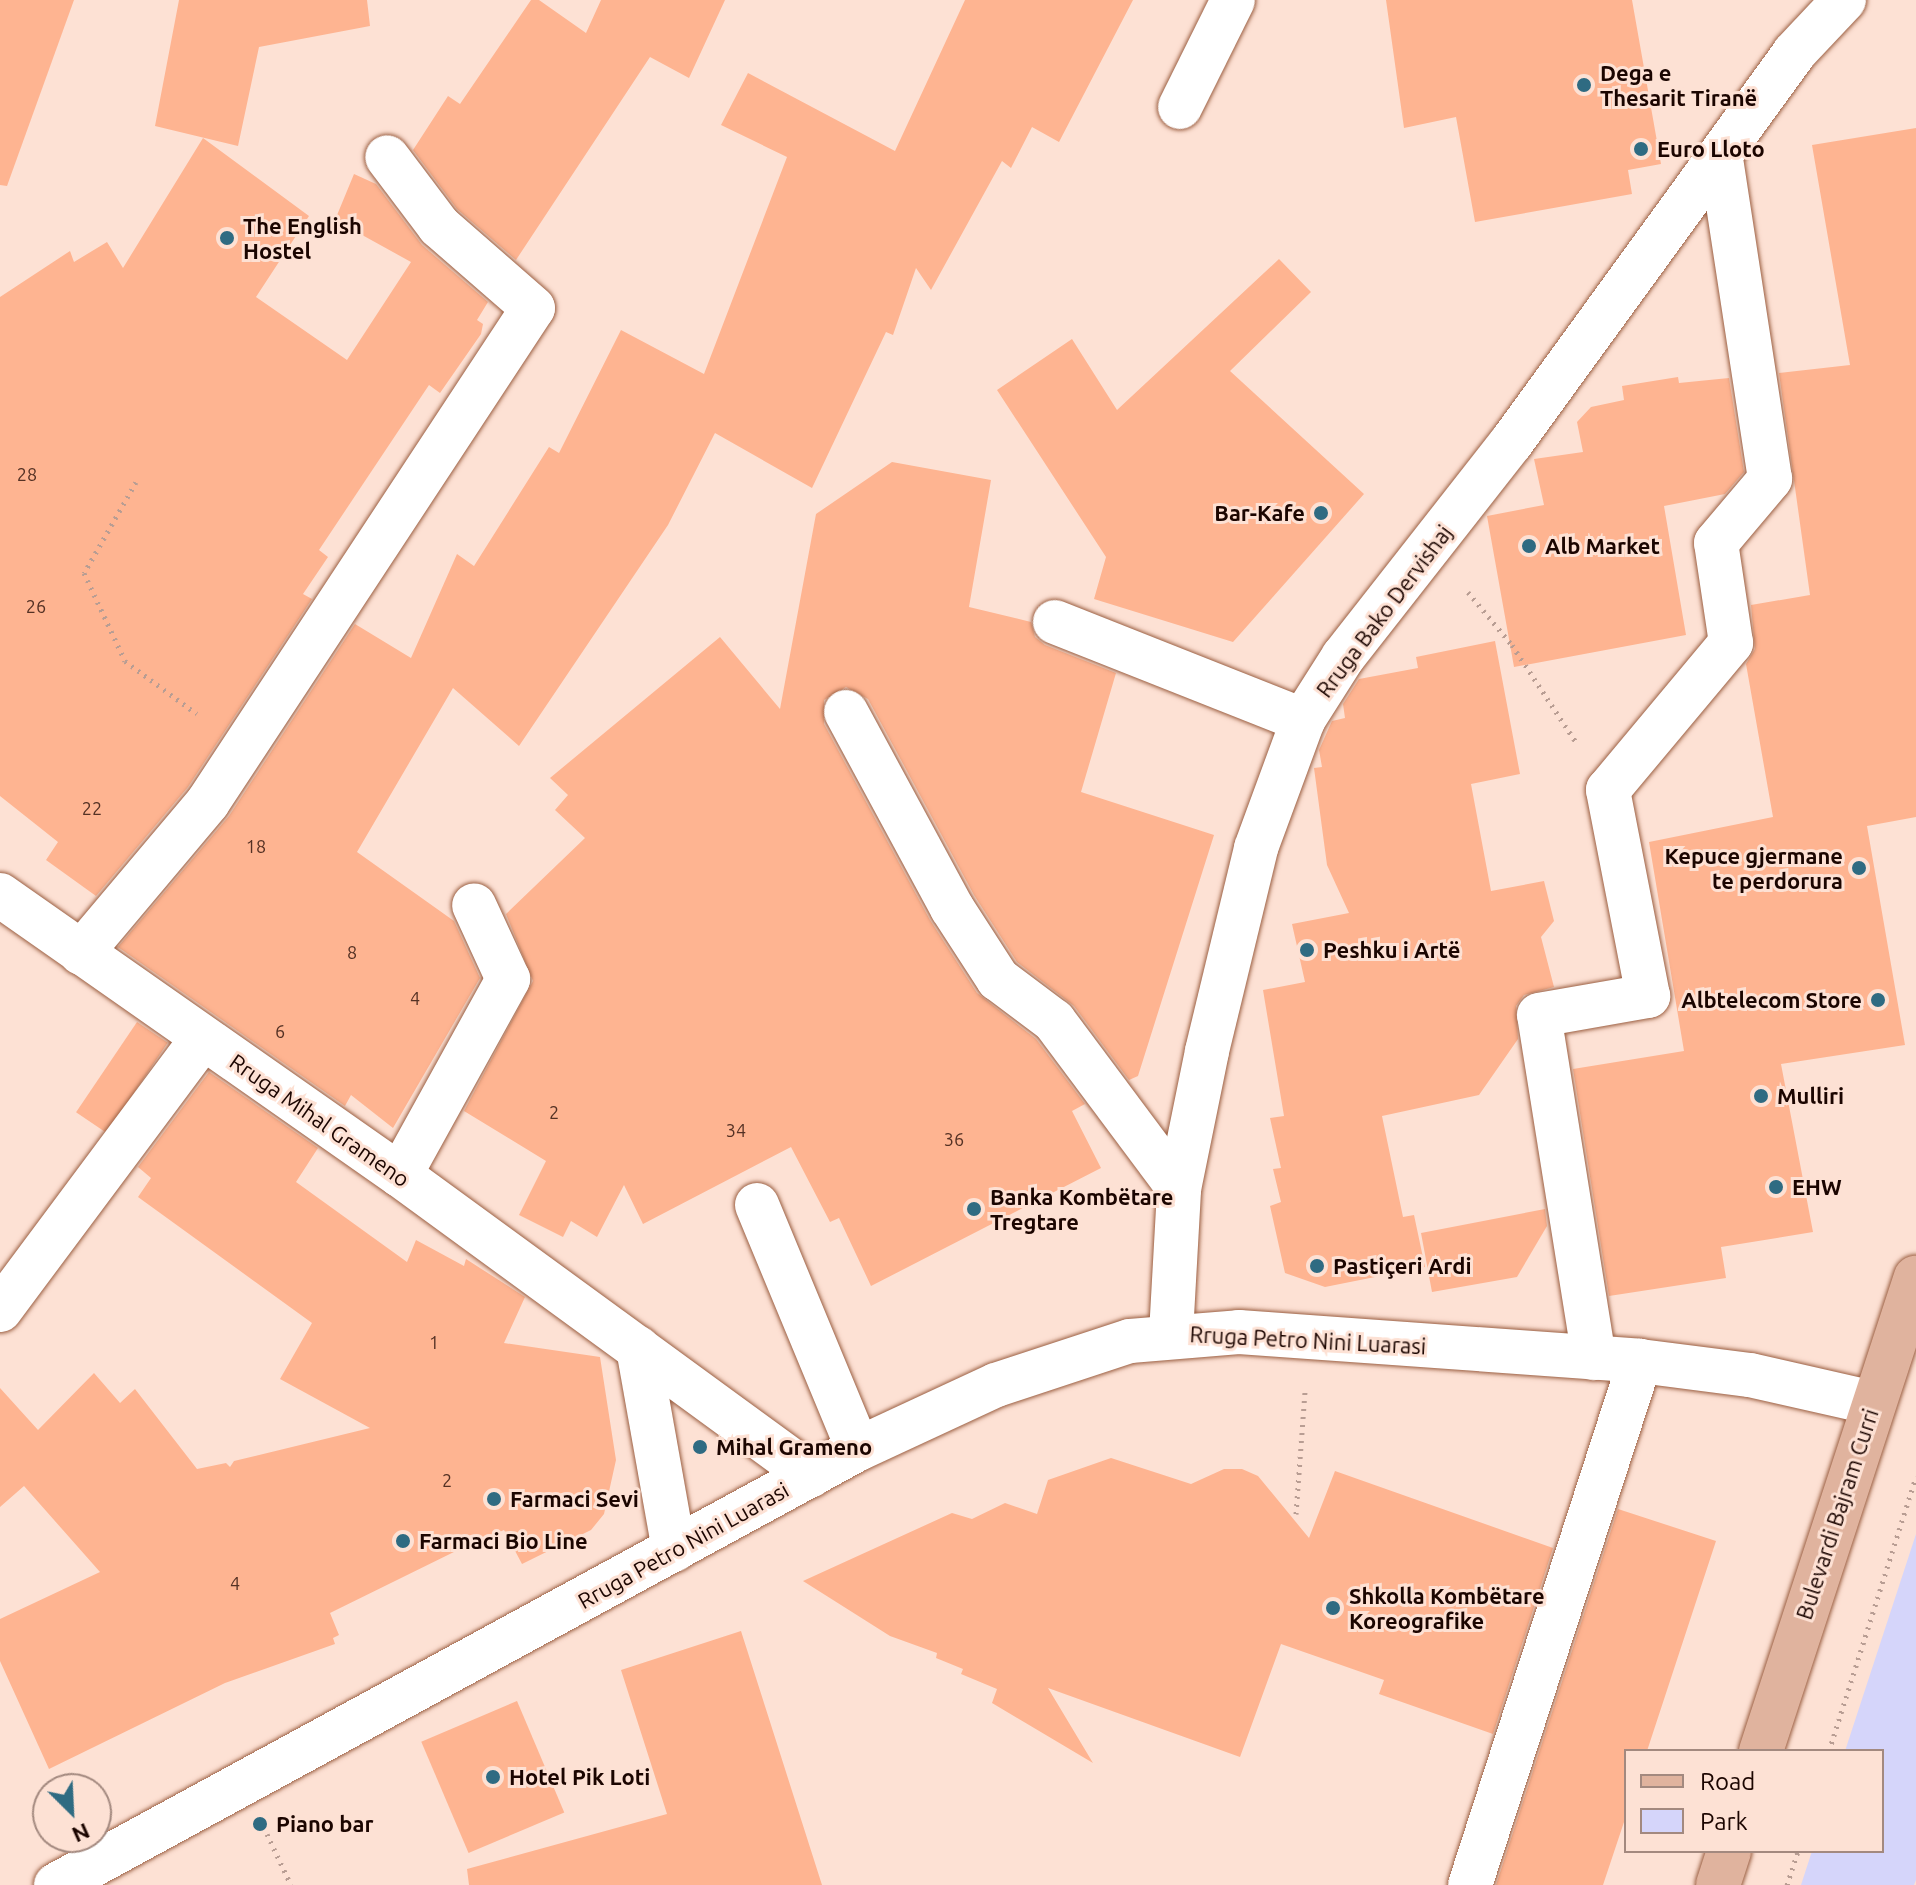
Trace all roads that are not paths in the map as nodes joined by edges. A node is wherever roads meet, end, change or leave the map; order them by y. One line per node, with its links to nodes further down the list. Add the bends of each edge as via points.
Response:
1 (1233, 0): 3 (street)
2 (1844, 0): 5 (street, Rruga Bako Dervishaj, via 1794,53)
3 (1180, 107)
4 (387, 157): 11 (street, via 439,226 533,308 208,802)
5 (1721, 158): 8 (street, Rruga Bako Dervishaj, via 1431,548 1343,657); 20 (street, via 1770,479 1716,543 1731,643 1608,790 1648,996 1539,1015)
6 (1055, 622): 8 (street)
7 (846, 712): 14 (street, via 952,908 998,979 1054,1021)
8 (1303, 720): 14 (street, Rruga Bako Dervishaj, via 1256,848)
9 (0, 895): 11 (street, Rruga Mihal Grameno)
10 (474, 905): 13 (street, via 508,979)
11 (81, 953): 12 (street, Rruga Mihal Grameno)
12 (202, 1039): 13 (street, Rruga Mihal Grameno); 17 (street)
13 (400, 1175): 19 (street, Rruga Mihal Grameno)
14 (1179, 1189): 18 (street, Rruga Bako Dervishaj)
15 (757, 1205): 23 (street)
16 (1916, 1278): 22 (main road, Bulevardi Bajram Curri)
17 (0, 1310)
18 (1171, 1334): 20 (street, Rruga Petro Nini Luarasi, via 1239,1332); 23 (street, Rruga Petro Nini Luarasi, via 1063,1360)
19 (638, 1348): 24 (street, Rruga Mihal Grameno); 25 (street)
20 (1594, 1358): 21 (street, Rruga Petro Nini Luarasi)
21 (1640, 1361): 22 (street, Rruga Petro Nini Luarasi, via 1750,1375); 29 (street)
22 (1873, 1403): 26 (main road, Bulevardi Bajram Curri)
23 (858, 1449): 24 (street, Rruga Petro Nini Luarasi)
24 (811, 1475): 25 (street, Rruga Petro Nini Luarasi)
25 (674, 1550): 28 (street, Rruga Petro Nini Luarasi)
26 (1762, 1749)
27 (1728, 1853): 30 (main road)
28 (56, 1885)
29 (1470, 1885)
30 (1718, 1885)

